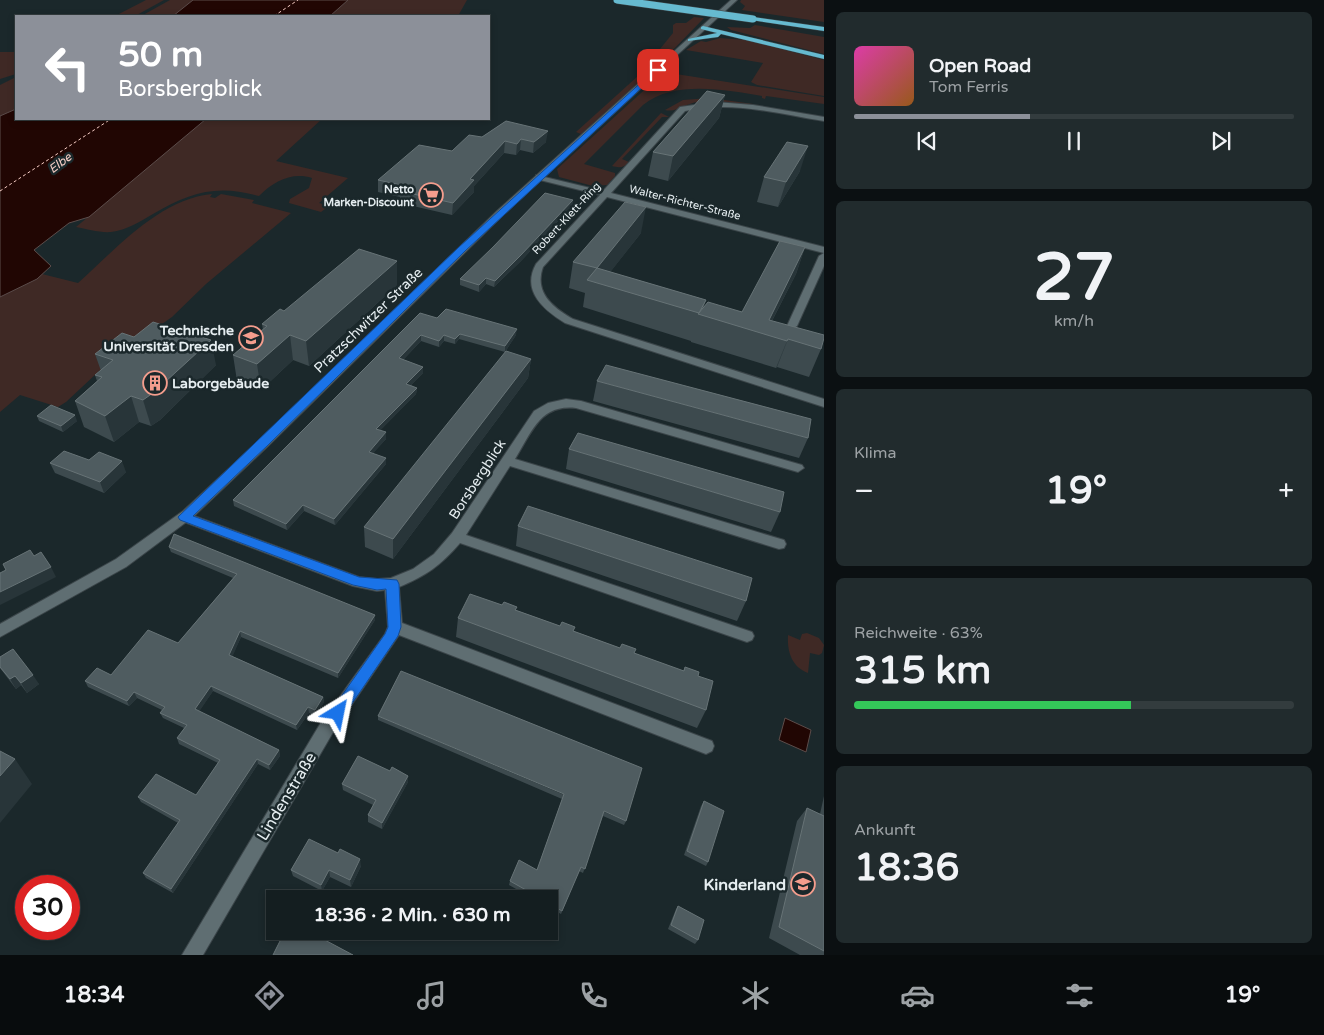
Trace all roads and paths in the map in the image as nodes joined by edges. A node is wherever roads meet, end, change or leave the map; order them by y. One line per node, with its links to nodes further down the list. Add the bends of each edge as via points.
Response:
1 (617, 0): 4 (highway, bridge)
2 (645, 0): 4 (highway, bridge)
3 (734, 0): 6 (street, Pratzschwitzer Straße)
4 (754, 18): 5 (highway); 7 (highway)
5 (824, 25)
6 (703, 28): 8 (highway); 9 (street, Pratzschwitzer Straße)
7 (824, 30)
8 (733, 34): 9 (highway); 10 (highway)
9 (690, 40): 12 (street, Pratzschwitzer Straße)
10 (824, 57)
11 (824, 119): 13 (street, Robert-Klett-Ring, via 713,103 683,109)
12 (539, 177): 13 (street, Walter-Richter-Straße); 20 (street, Pratzschwitzer Straße)
13 (605, 194): 14 (street, Walter-Richter-Straße); 17 (street, Robert-Klett-Ring, via 535,273 536,290 549,308 585,328)
14 (824, 250)
15 (824, 256): 16 (street)
16 (792, 326)
17 (824, 403)
18 (507, 461): 19 (street, Borsbergblick, via 538,414 550,404 560,402 577,404); 21 (street, Borsbergblick); 22 (street)
19 (798, 468)
20 (184, 517): 23 (street, Borsbergblick, via 358,582); 25 (street, Pratzschwitzer Straße, via 122,563)
21 (457, 537): 23 (street, Borsbergblick, via 439,558 418,573); 26 (street)
22 (780, 544)
23 (392, 584): 24 (street)
24 (395, 627): 27 (street); 28 (street, Lindenstraße, via 382,651 326,728)
25 (0, 631)
26 (747, 636)
27 (706, 746)
28 (192, 955)

